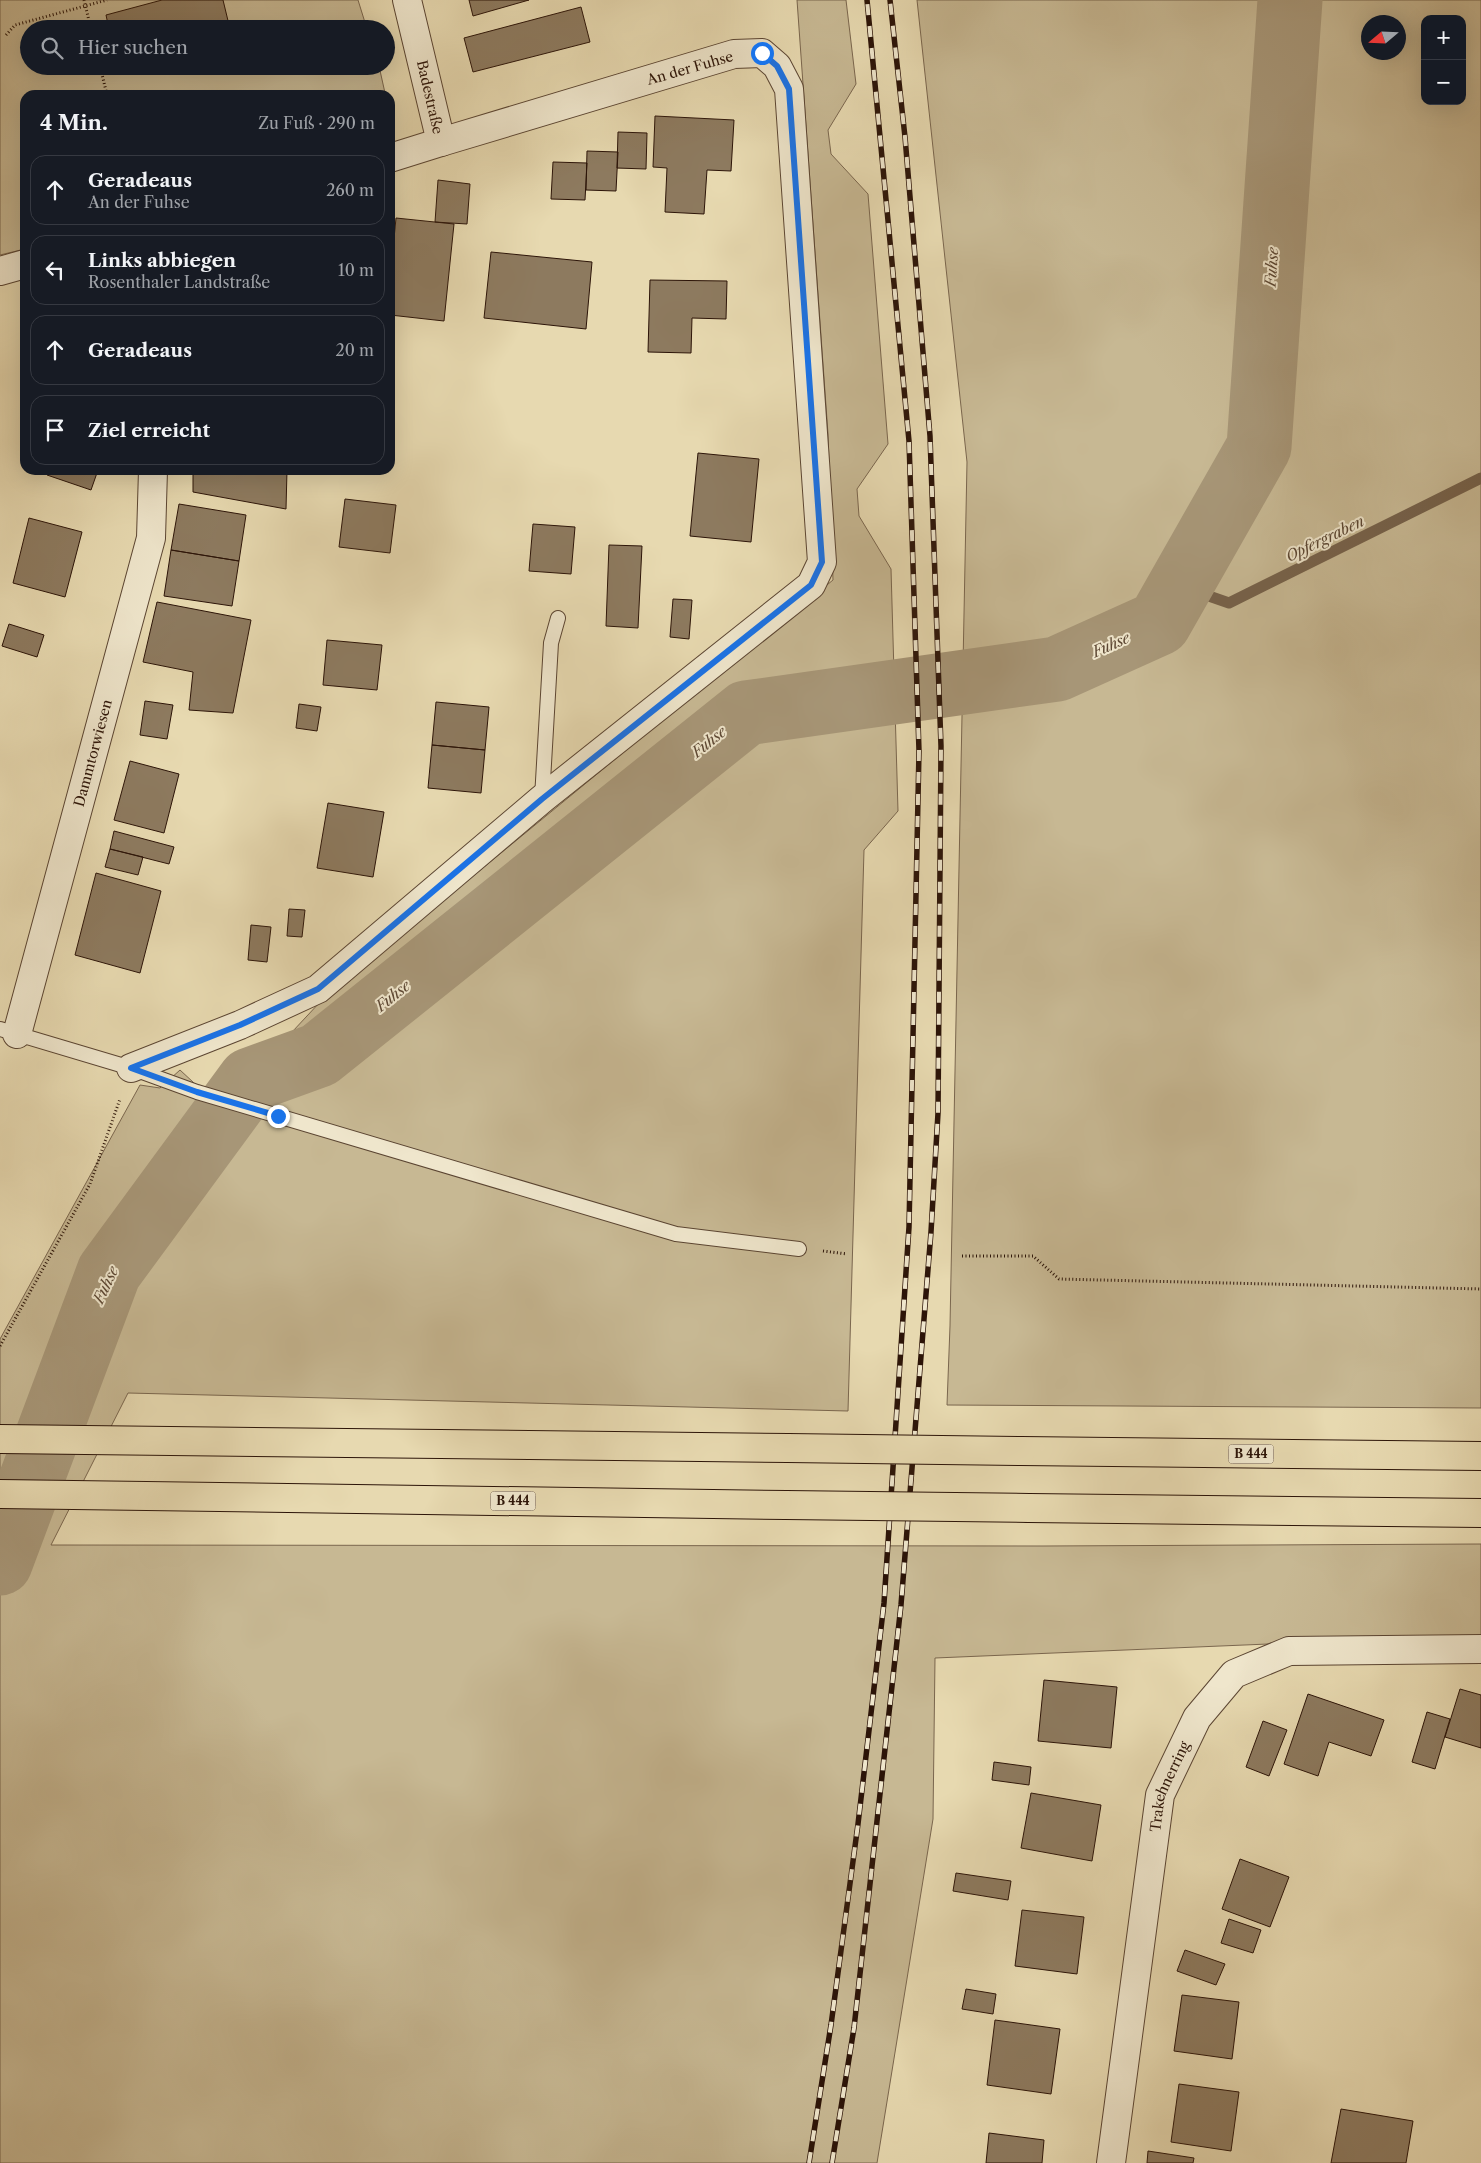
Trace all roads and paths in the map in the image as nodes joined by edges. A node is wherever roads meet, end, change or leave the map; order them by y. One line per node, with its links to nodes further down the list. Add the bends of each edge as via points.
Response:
1 (84, 0): 4 (path)
2 (107, 0): 4 (path)
3 (407, 0): 11 (street, Badestraße)
4 (86, 5): 5 (path); 6 (path)
5 (33, 20)
6 (89, 20)
7 (20, 24): 8 (path)
8 (6, 35)
9 (102, 75): 10 (path)
10 (106, 90)
11 (441, 142): 12 (street, Badestraße); 17 (street, An der Fuhse, via 734,54 762,53 777,66 789,89 822,562 811,585)
12 (395, 156)
13 (20, 265): 14 (street)
14 (0, 270)
15 (152, 475): 18 (street, Dammtorwiesen, via 150,538)
16 (558, 618): 17 (lane, via 552,643)
17 (542, 799): 19 (street, An der Fuhse, via 318,989 240,1025)
18 (8, 1032): 19 (lane)
19 (131, 1068): 20 (lane, via 197,1092 676,1234); 23 (path, via 90,1184)
20 (798, 1249)
21 (962, 1256): 22 (path, via 1033,1256 1058,1279)
22 (1481, 1289)
23 (0, 1346)
24 (0, 1439): 25 (highway, B 444, bridge)
25 (1481, 1456)
26 (0, 1494): 27 (highway, B 444, bridge)
27 (1481, 1513)
28 (1481, 1649): 29 (street, Trakehnerring, via 1289,1651 1234,1674 1197,1718 1160,1795)
29 (1111, 2163)

